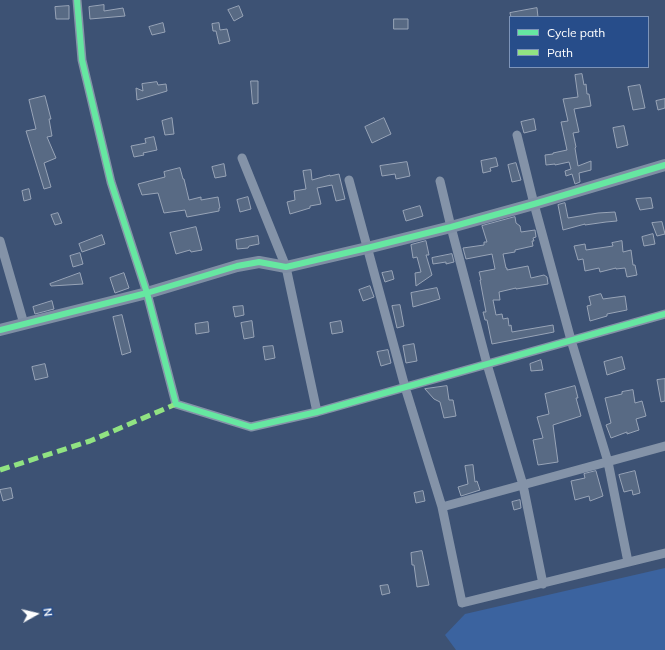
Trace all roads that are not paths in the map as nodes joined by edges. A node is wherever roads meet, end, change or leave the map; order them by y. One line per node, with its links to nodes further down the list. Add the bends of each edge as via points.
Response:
1 (77, 0): 12 (street, via 82,60 89,90 111,182)
2 (517, 135): 7 (street)
3 (242, 158): 11 (street)
4 (665, 165): 7 (street)
5 (349, 180): 10 (street)
6 (440, 181): 8 (street)
7 (534, 204): 8 (street); 16 (street)
8 (451, 227): 10 (street); 17 (street)
9 (0, 241): 14 (street)
10 (367, 248): 11 (street); 18 (street)
11 (286, 267): 12 (street, via 259,262 237,266); 19 (street)
12 (147, 293): 14 (street); 19 (street, via 176,404 251,427)
13 (665, 314): 16 (street)
14 (24, 324): 15 (street)
15 (0, 330)
16 (571, 340): 17 (street); 21 (street)
17 (487, 364): 18 (street); 22 (street)
18 (405, 387): 19 (street); 23 (street)
19 (317, 412)
20 (665, 446): 21 (street)
21 (608, 462): 22 (street); 25 (street)
22 (523, 485): 23 (street); 26 (street)
23 (442, 507): 26 (street, via 462,603)
24 (665, 553): 25 (street)
25 (628, 562): 26 (street)
26 (543, 584)

